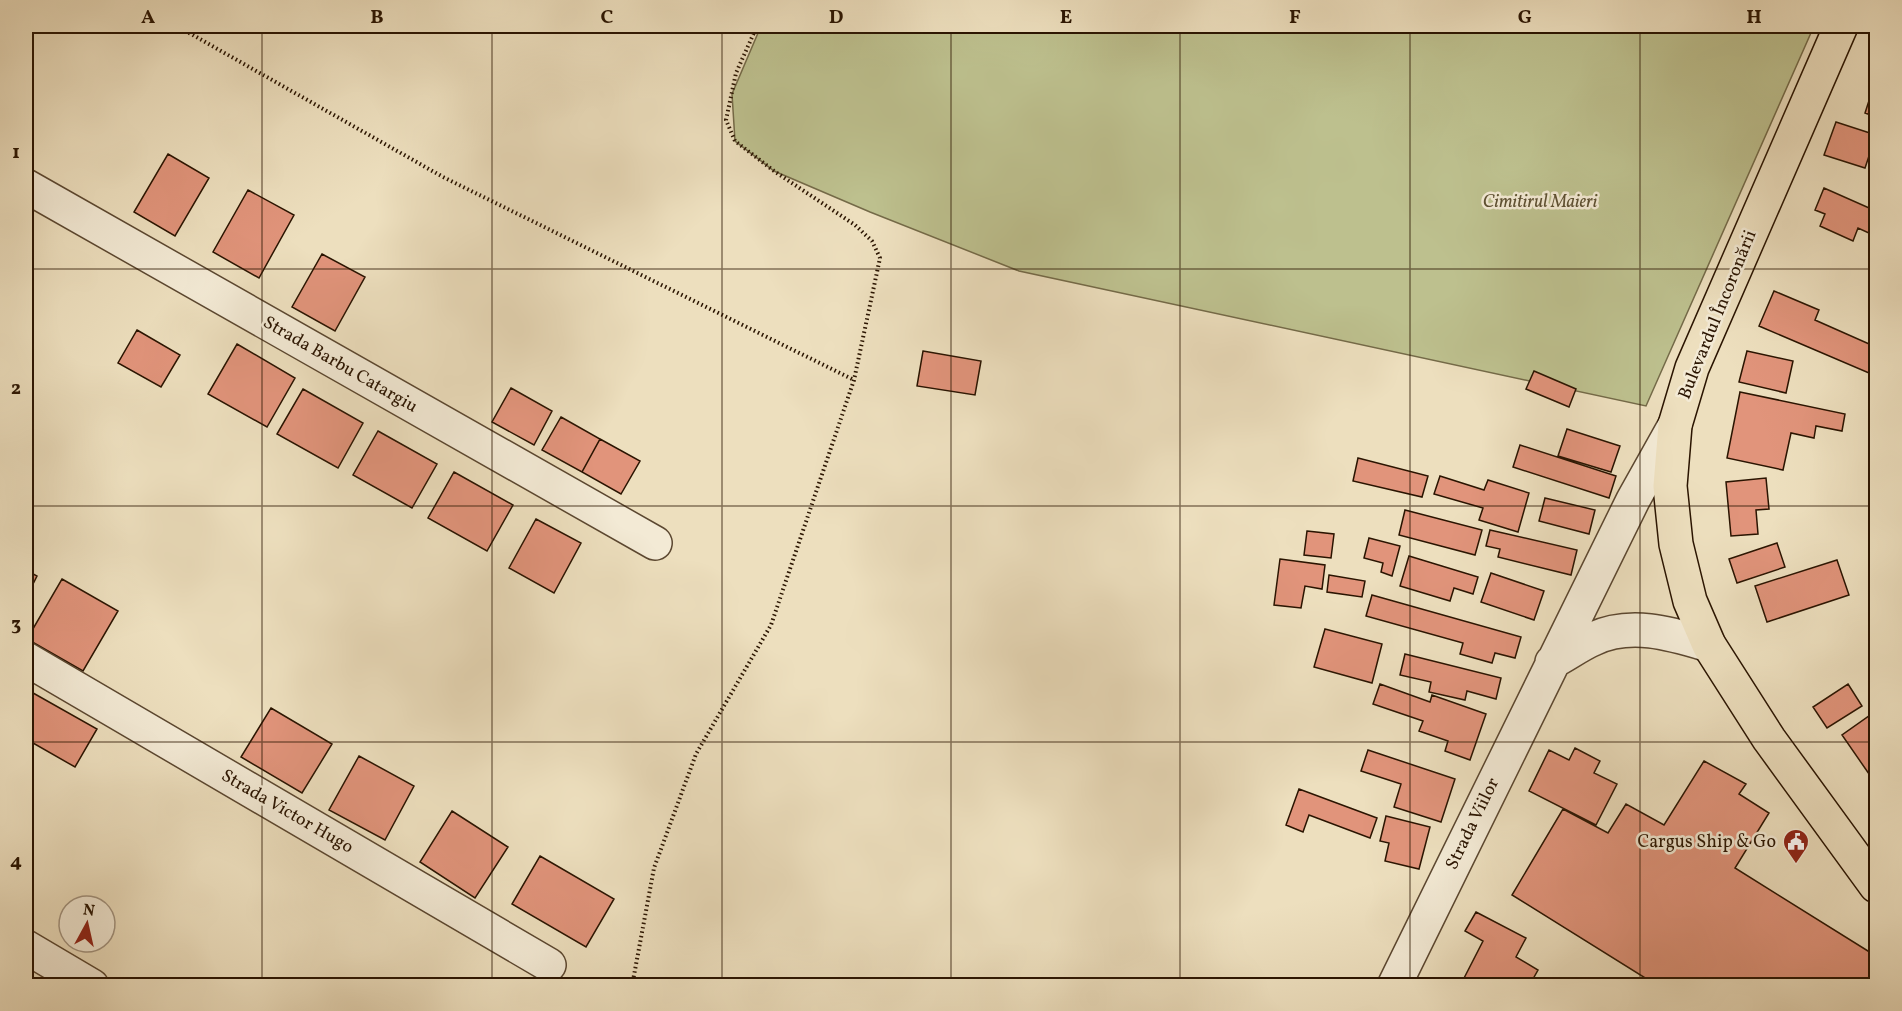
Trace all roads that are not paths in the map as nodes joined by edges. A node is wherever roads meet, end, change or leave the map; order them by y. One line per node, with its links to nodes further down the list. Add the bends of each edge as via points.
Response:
1 (1841, 26): 3 (main road, Bulevardul Încoronării, via 1692,368)
2 (26, 186): 4 (street, Strada Barbu Catargiu)
3 (1675, 425): 5 (main road, Bulevardul Încoronării, via 1670,486 1676,544 1690,601); 7 (street, Strada Viilor)
4 (655, 543)
5 (1709, 645): 7 (street, via 1646,630 1617,631 1594,638); 8 (main road, Bulevardul Încoronării, via 1769,739)
6 (26, 658): 10 (street, Strada Victor Hugo)
7 (1552, 662): 12 (street, Strada Viilor)
8 (1876, 886)
9 (26, 947): 11 (street)
10 (549, 965)
11 (92, 986)
12 (1394, 986)

